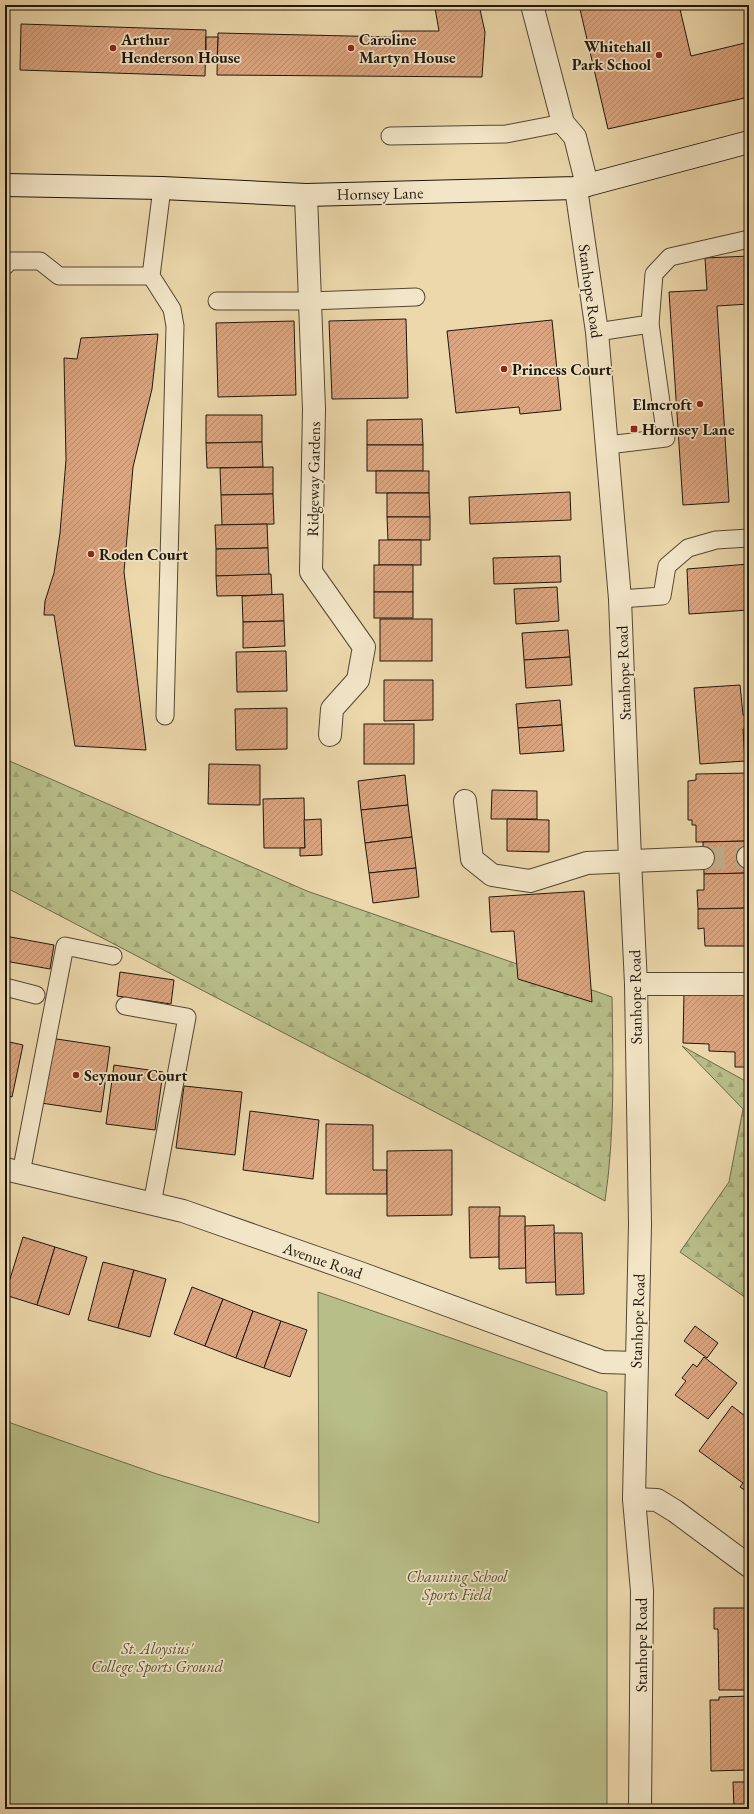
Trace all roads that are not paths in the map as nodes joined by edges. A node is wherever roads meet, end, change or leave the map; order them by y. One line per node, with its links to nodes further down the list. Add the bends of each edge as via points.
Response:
1 (534, 5): 2 (street)
2 (563, 123): 3 (lane, via 506,134); 6 (street, Stanhope Road, via 575,138)
3 (390, 136)
4 (749, 142): 6 (street, Hornsey Lane)
5 (5, 185): 7 (street, Hornsey Lane)
6 (581, 186): 8 (street, Hornsey Lane); 16 (street, Stanhope Road)
7 (162, 188): 8 (street, Hornsey Lane); 11 (lane)
8 (306, 195): 14 (street, Ridgeway Gardens)
9 (749, 239): 15 (lane, via 670,257 654,274)
10 (5, 266): 11 (lane, via 10,261 40,261 59,276)
11 (151, 276): 20 (lane, via 172,309 175,326)
12 (416, 297): 14 (lane)
13 (216, 301): 14 (lane)
14 (310, 301): 21 (street, Ridgeway Gardens, via 314,409 312,572 364,647 358,680 332,709)
15 (650, 324): 16 (lane); 17 (lane, via 666,438)
16 (597, 332): 17 (street, Stanhope Road)
17 (608, 444): 19 (street, Stanhope Road)
18 (749, 538): 19 (lane, via 716,540 688,548 667,566 662,596)
19 (620, 599): 24 (street, Stanhope Road)
20 (165, 716)
21 (330, 735)
22 (465, 801): 24 (street, via 472,858 492,874 530,881 587,862)
23 (703, 858): 24 (street)
24 (630, 860): 26 (street, Stanhope Road)
25 (113, 956): 31 (lane, via 65,946)
26 (636, 984): 27 (street); 33 (street, Stanhope Road, via 640,1224)
27 (749, 984)
28 (5, 987): 29 (lane)
29 (36, 995)
30 (125, 1006): 32 (lane, via 187,1017)
31 (13, 1171): 32 (street, Avenue Road)
32 (152, 1204): 33 (street, Avenue Road, via 183,1212 353,1270 603,1362)
33 (636, 1362): 34 (street, Stanhope Road)
34 (634, 1498): 35 (street, via 657,1500); 36 (street, Stanhope Road, via 642,1591)
35 (749, 1566)
36 (640, 1809)

